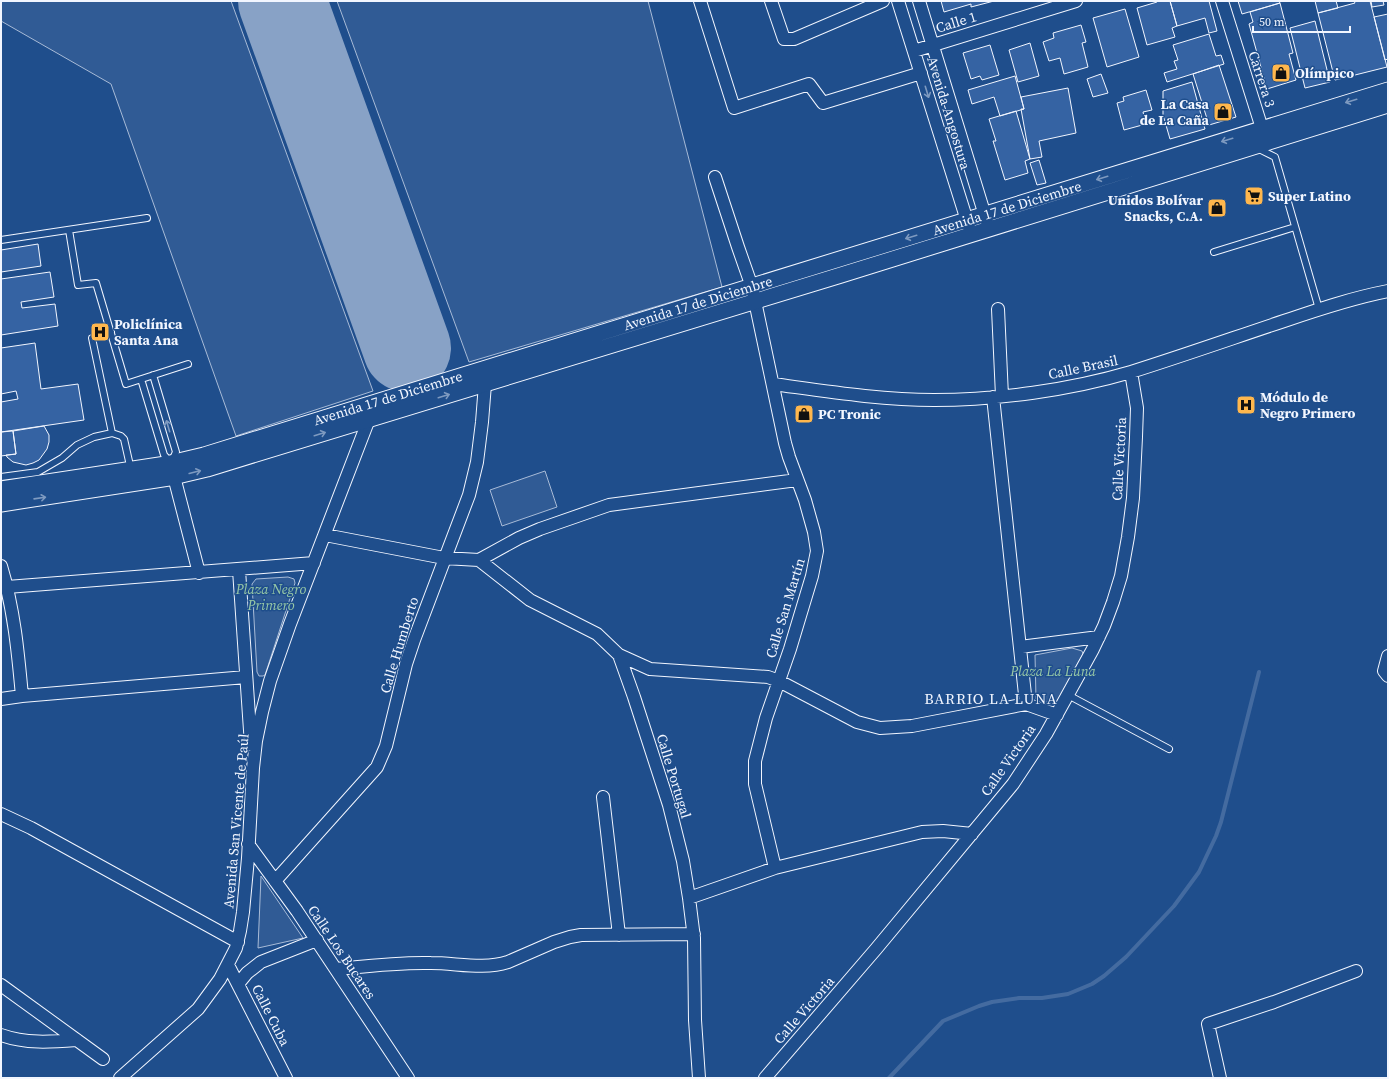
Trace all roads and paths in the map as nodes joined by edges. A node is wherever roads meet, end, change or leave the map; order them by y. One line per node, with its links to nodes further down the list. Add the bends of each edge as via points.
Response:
1 (700, 1): 10 (street, via 734,108 809,84 823,103)
2 (771, 1): 3 (street, via 784,39 794,39)
3 (883, 1)
4 (898, 1): 9 (street, Avenida Angostura)
5 (919, 1): 8 (street, Avenida Angostura)
6 (1076, 1): 8 (street, Calle 1)
7 (1222, 1): 13 (street, Carrera 3)
8 (932, 45): 9 (street, Calle 1); 16 (street, Avenida Angostura)
9 (914, 51): 10 (street, Avenida Angostura)
10 (921, 73): 17 (street, Avenida Angostura, one-way to 17)
11 (1388, 90): 13 (street, Avenida 17 de Diciembre, one-way to 13)
12 (1388, 105): 13 (street, Avenida 17 de Diciembre)
13 (1261, 139): 16 (street, Avenida 17 de Diciembre); 18 (lane, via 1275,157)
14 (716, 177): 23 (street, Calle San Martín)
15 (147, 218): 19 (lane)
16 (987, 222): 17 (street, Avenida 17 de Diciembre)
17 (969, 227): 23 (street, Avenida 17 de Diciembre)
18 (1295, 227): 21 (lane); 25 (lane)
19 (69, 230): 20 (lane); 26 (lane, via 78,285 96,283)
20 (1, 240)
21 (1214, 252)
22 (1388, 291): 25 (street, Calle Brasil)
23 (754, 294): 31 (street, Avenida 17 de Diciembre); 32 (street, Calle San Martín); 37 (street, Avenida 17 de Diciembre, via 204,455)
24 (998, 308): 33 (street)
25 (1318, 309): 28 (street, Calle Brasil)
26 (111, 332): 30 (lane, via 126,384); 35 (lane, via 92,338)
27 (188, 364): 29 (lane)
28 (1131, 372): 33 (street, Calle Brasil, via 1069,387); 50 (street, Calle Victoria, via 1137,408 1130,524 1121,576)
29 (153, 375): 30 (lane); 37 (lane, one-way to 29, via 176,452)
30 (141, 379): 37 (lane, via 164,455)
31 (485, 384): 34 (street, Avenida 17 de Diciembre, one-way to 31); 43 (street, Calle Humberto, via 477,462 469,495)
32 (773, 384): 33 (street, Calle Brasil, via 915,400); 39 (street, Calle San Martín, via 785,443)
33 (998, 396): 51 (street)
34 (369, 419): 37 (street, Avenida 17 de Diciembre, one-way to 34, via 207,469); 42 (street, Avenida San Vicente de Paúl)
35 (112, 433): 36 (lane, via 124,439); 38 (lane, via 77,445 62,458 38,472)
36 (131, 470): 37 (street, Avenida 17 de Diciembre); 40 (street, Avenida 17 de Diciembre)
37 (172, 470): 41 (street, Avenida 17 de Diciembre, one-way to 37); 48 (street)
38 (1, 477)
39 (797, 480): 44 (street, via 609,505 540,529); 56 (street, Calle San Martín, via 814,532 816,558)
40 (1, 489)
41 (1, 504)
42 (325, 535): 43 (street); 45 (street, Avenida San Vicente de Paúl)
43 (444, 558): 44 (street); 69 (street, Calle Humberto, via 406,664 386,746 377,767)
44 (479, 560): 52 (street, Calle Portugal, via 530,600 597,634)
45 (314, 564): 47 (street); 63 (street, Avenida San Vicente de Paúl, via 270,681)
46 (1, 566): 49 (street)
47 (239, 570): 48 (street); 55 (street)
48 (199, 573): 49 (street)
49 (7, 587): 58 (street, via 16,637)
50 (1099, 637): 51 (street); 57 (street, Calle Victoria)
51 (1020, 647): 60 (street)
52 (619, 655): 56 (street, via 650,669 758,676); 70 (street, Calle Portugal, via 669,805)
53 (1388, 656): 54 (street, via 1384,671)
54 (1388, 676)
55 (246, 677): 58 (street); 63 (street)
56 (778, 681): 60 (street, via 857,722 880,728 912,726); 68 (street, Calle San Martín, via 760,737 754,773)
57 (1068, 695): 61 (street, Calle Victoria); 62 (lane)
58 (22, 696): 59 (street)
59 (1, 699)
60 (1026, 704): 61 (street)
61 (1057, 715): 66 (street, Calle Victoria, via 1012,784)
62 (1169, 749)
63 (253, 768): 67 (street, Avenida San Vicente de Paúl)
64 (603, 798): 72 (street)
65 (1, 814): 74 (street)
66 (972, 834): 68 (street, via 922,832); 87 (street, Calle Victoria)
67 (248, 844): 69 (street, Calle Los Bucares); 74 (street, Avenida San Vicente de Paúl)
68 (775, 868): 70 (street)
69 (275, 881): 73 (street, Calle Los Bucares)
70 (690, 898): 71 (street, Calle Portugal)
71 (694, 934): 72 (street); 86 (street, Calle Portugal)
72 (619, 935): 76 (street, via 570,937 498,965 403,963)
73 (317, 940): 76 (street, Calle Los Bucares); 78 (street, via 261,962)
74 (238, 942): 75 (street, Avenida San Vicente de Paúl)
75 (228, 965): 78 (street, Calle Cuba); 83 (street, Avenida San Vicente de Paúl, via 198,1009)
76 (336, 969): 85 (street, Calle Los Bucares)
77 (1356, 971): 88 (street, via 1208,1024)
78 (238, 984): 84 (street, Calle Cuba)
79 (1, 985): 81 (street)
80 (1, 1035): 81 (street, via 40,1042)
81 (77, 1040): 82 (street)
82 (103, 1059)
83 (120, 1078)
84 (286, 1078)
85 (408, 1078)
86 (699, 1078)
87 (765, 1078)
88 (1220, 1078)

